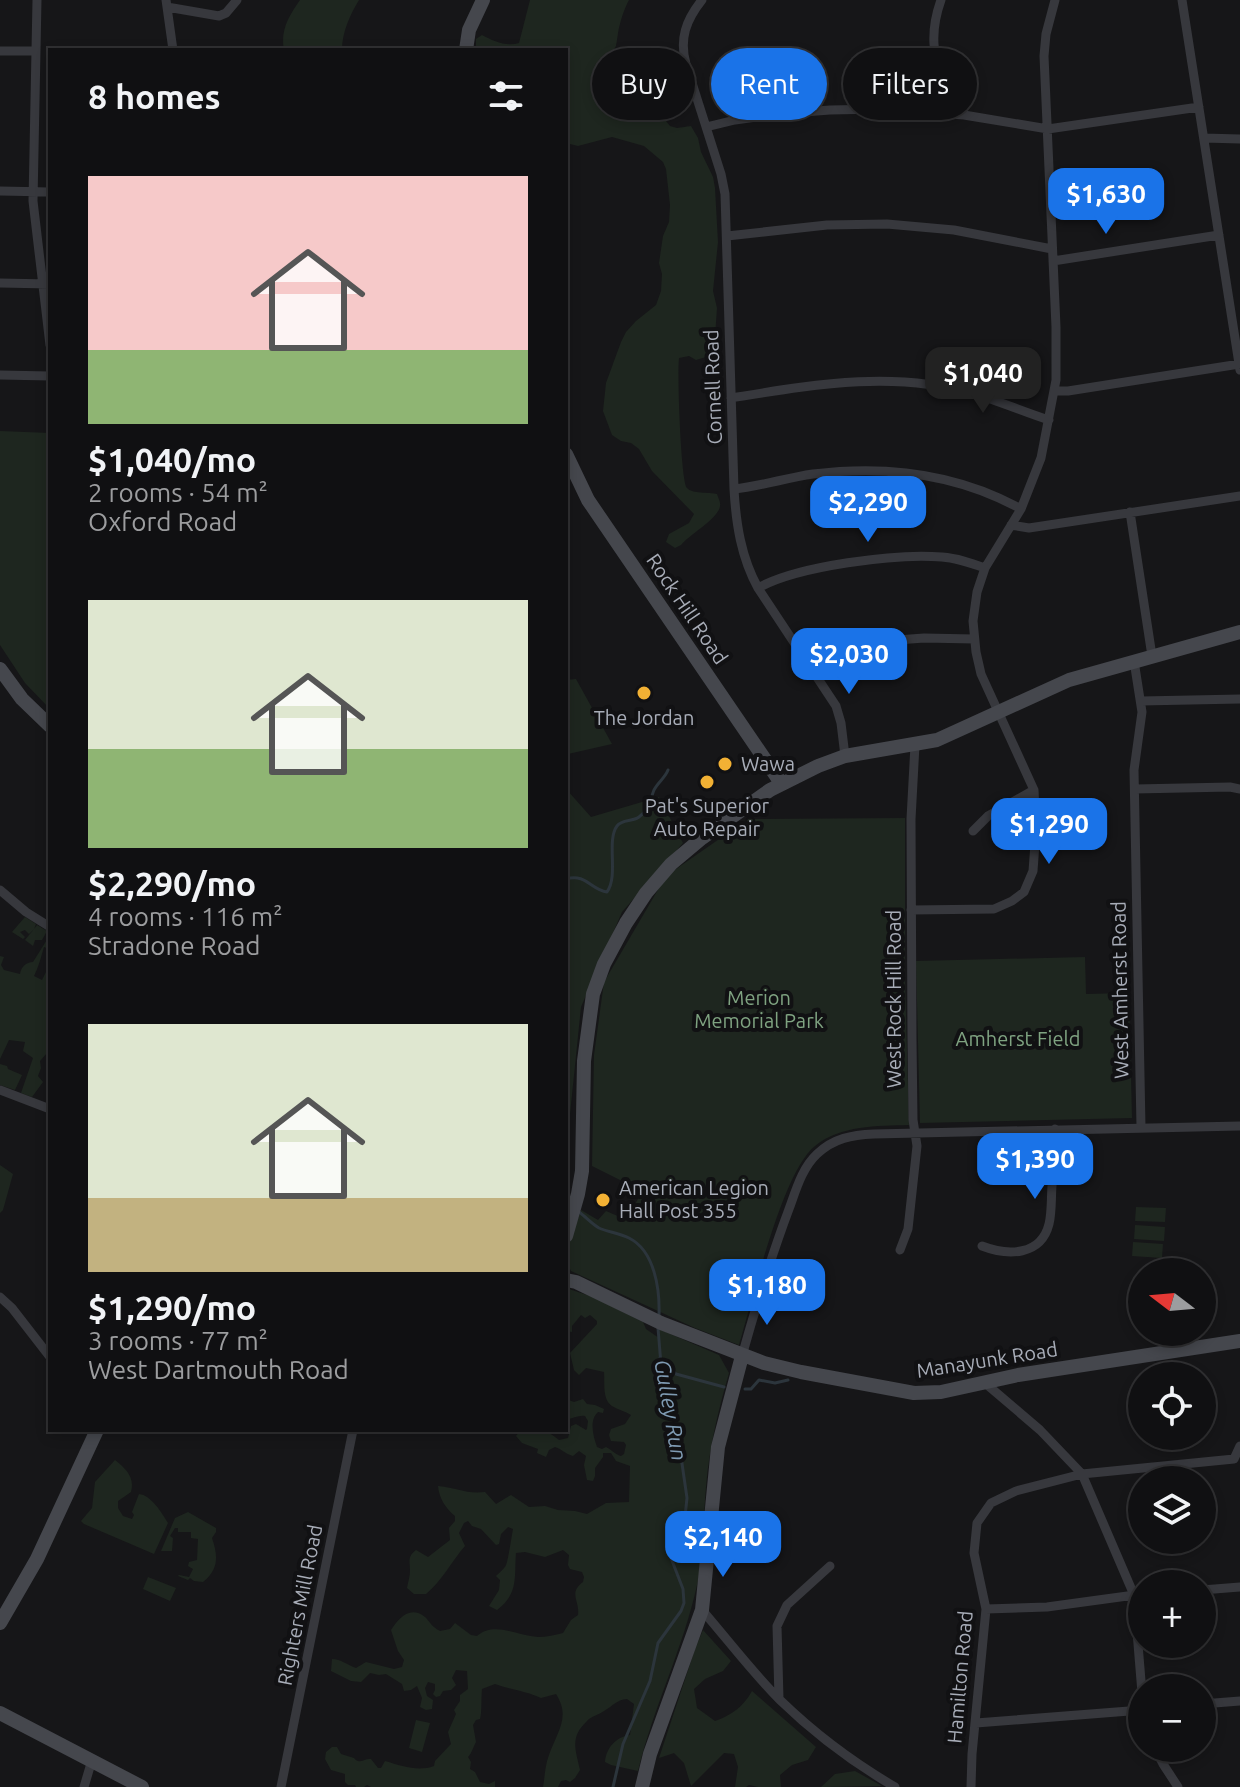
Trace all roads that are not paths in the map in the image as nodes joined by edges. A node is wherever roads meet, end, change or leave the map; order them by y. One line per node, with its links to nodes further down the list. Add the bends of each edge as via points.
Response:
1 (37, 0): 13 (street)
2 (237, 0): 8 (street, via 219,16)
3 (483, 0): 10 (main road)
4 (702, 0): 17 (street, Cornell Road, via 688,19 682,46)
5 (1055, 0): 18 (street, via 1044,45)
6 (1182, 0): 14 (street)
7 (939, 1): 11 (street)
8 (166, 3): 9 (street)
9 (173, 48)
10 (466, 48)
11 (935, 48)
12 (0, 51): 13 (street)
13 (36, 51): 22 (street)
14 (1199, 107): 18 (street); 19 (street)
15 (843, 110): 17 (street)
16 (977, 117): 18 (street)
17 (706, 127): 25 (street, Cornell Road, via 724,183)
18 (1048, 129): 26 (street)
19 (1204, 138): 20 (street); 24 (street)
20 (1240, 139)
21 (0, 191): 22 (street)
22 (33, 192): 23 (street); 29 (street)
23 (48, 192)
24 (1219, 235): 27 (street); 31 (street)
25 (727, 236): 26 (street, via 878,224 954,230); 36 (street, Cornell Road)
26 (1052, 249): 27 (street)
27 (1053, 261): 35 (street)
28 (0, 283): 29 (street)
29 (46, 284): 30 (street)
30 (48, 314)
31 (1240, 364): 32 (street); 35 (street)
32 (1240, 370)
33 (0, 375): 34 (street)
34 (48, 376)
35 (1054, 391): 37 (street)
36 (731, 398): 37 (street, via 827,383 904,383 977,394); 39 (street, Cornell Road)
37 (1049, 420): 41 (street)
38 (568, 459): 58 (main road, Rock Hill Road, via 588,500)
39 (734, 489): 41 (street, via 825,473 904,472 980,489); 45 (street, Cornell Road, via 741,543)
40 (1240, 496): 42 (street)
41 (1021, 509): 43 (street)
42 (1130, 512): 43 (street, via 1029,528); 49 (street)
43 (1011, 525): 44 (street)
44 (985, 568): 45 (street, via 938,557 871,560 782,577); 47 (street, via 974,604)
45 (758, 588): 48 (street, Cornell Road)
46 (1240, 632): 49 (main road)
47 (974, 639): 48 (street, via 884,641); 54 (street, via 979,669)
48 (802, 655): 57 (street, Cornell Road, via 836,706)
49 (1152, 656): 50 (main road)
50 (1134, 661): 53 (street, West Amherst Road); 54 (main road, via 1058,684)
51 (0, 669): 55 (main road)
52 (1240, 699): 53 (street)
53 (1141, 701): 59 (street, West Amherst Road)
54 (998, 712): 56 (main road); 61 (street)
55 (48, 724)
56 (915, 745): 57 (main road); 64 (street, West Rock Hill Road)
57 (845, 756): 58 (main road)
58 (781, 783): 72 (main road, via 671,864 641,900 604,964 587,1029 582,1171)
59 (1135, 789): 60 (street); 69 (street, West Amherst Road)
60 (1240, 789)
61 (1034, 790): 62 (street, via 988,816); 64 (street, via 1033,871 1024,892 994,909)
62 (973, 831)
63 (0, 890): 65 (street)
64 (911, 910): 71 (street, West Rock Hill Road)
65 (48, 926)
66 (0, 1090): 67 (street)
67 (48, 1108)
68 (1240, 1126): 69 (street)
69 (1141, 1127): 70 (street)
70 (1055, 1129): 71 (street); 73 (street, via 1051,1216 1041,1239 1014,1253)
71 (915, 1133): 74 (street, West Rock Hill Road, via 910,1217); 79 (street, via 845,1137 813,1158 783,1225)
72 (568, 1229)
73 (982, 1246)
74 (900, 1250)
75 (568, 1280): 79 (main road, Manayunk Road)
76 (0, 1297): 78 (street)
77 (1240, 1341): 80 (main road, Manayunk Road)
78 (48, 1354)
79 (742, 1356): 80 (main road, Manayunk Road, via 903,1392 941,1392); 92 (main road, via 718,1447)
80 (985, 1383): 85 (street)
81 (96, 1432): 93 (main road, via 37,1559)
82 (353, 1432): 104 (street, Righters Mill Road)
83 (1240, 1446): 84 (street, Hamilton Road)
84 (1237, 1461): 85 (street, Hamilton Road)
85 (1082, 1474): 87 (street); 91 (street, Hamilton Road, via 991,1503 977,1523 974,1553)
86 (830, 1566): 94 (street, via 787,1605 777,1626)
87 (1128, 1573)
88 (1240, 1587): 89 (street)
89 (1216, 1589)
90 (1128, 1595): 91 (street)
91 (986, 1609): 99 (street, Hamilton Road)
92 (702, 1610): 94 (street); 105 (main road)
93 (0, 1623)
94 (779, 1699): 106 (street, via 860,1767)
95 (1240, 1701): 96 (street)
96 (1216, 1703)
97 (1128, 1711): 99 (street)
98 (0, 1713): 100 (main road)
99 (976, 1723): 107 (street, Hamilton Road)
100 (92, 1760): 102 (street); 103 (main road)
101 (1162, 1762): 108 (street)
102 (84, 1787)
103 (142, 1787)
104 (281, 1787)
105 (642, 1787)
106 (895, 1787)
107 (971, 1787)
108 (1178, 1787)

